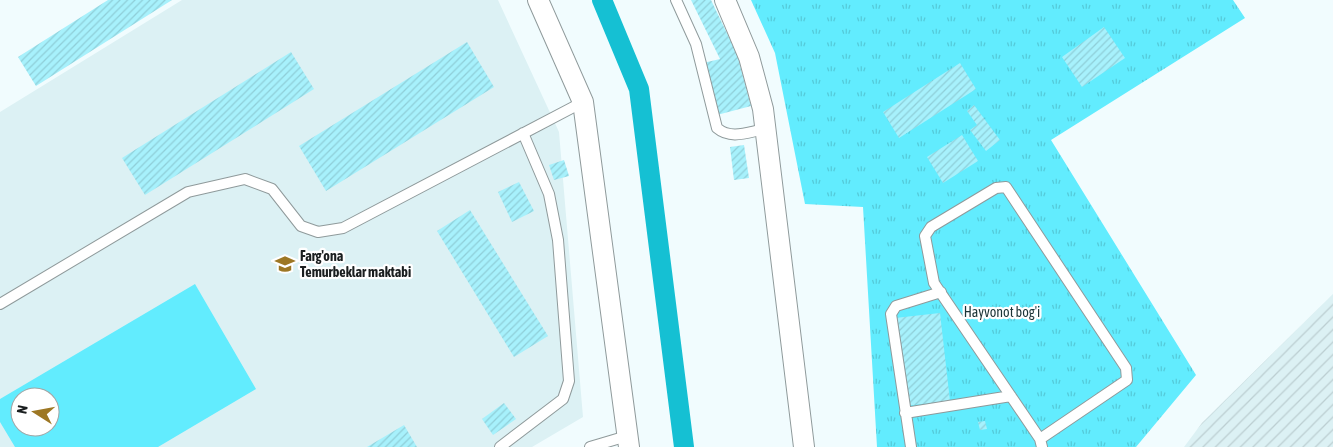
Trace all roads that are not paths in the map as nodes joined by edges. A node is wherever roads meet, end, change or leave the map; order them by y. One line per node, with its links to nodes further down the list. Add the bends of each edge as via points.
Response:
1 (538, 0): 4 (street)
2 (676, 0): 5 (lane, via 696,44 718,128 724,134 733,135)
3 (725, 0): 5 (street, via 749,56)
4 (583, 102): 6 (lane); 11 (street)
5 (764, 129): 15 (street)
6 (523, 133): 8 (lane, via 343,228 318,232 301,226 272,189 245,179 188,192); 13 (lane, via 549,194 558,240 568,380 563,398)
7 (941, 292): 9 (lane); 10 (lane, via 896,306 890,314); 12 (lane, via 934,283 925,236 931,227 996,188 1006,187 1126,368 1127,380)
8 (0, 304)
9 (1011, 396): 10 (lane); 12 (lane)
10 (905, 413): 16 (lane)
11 (628, 442): 14 (lane)
12 (1041, 443)
13 (500, 447)
14 (590, 447)
15 (804, 447)
16 (911, 447)

